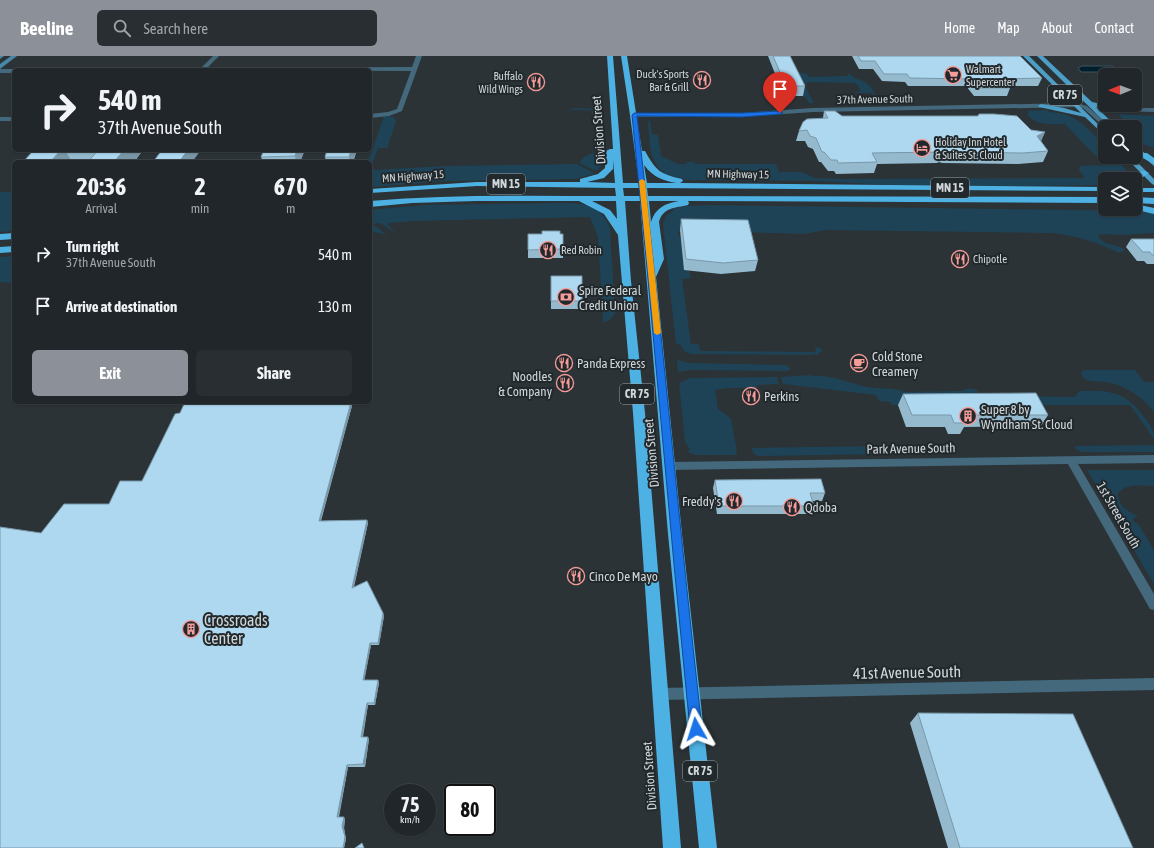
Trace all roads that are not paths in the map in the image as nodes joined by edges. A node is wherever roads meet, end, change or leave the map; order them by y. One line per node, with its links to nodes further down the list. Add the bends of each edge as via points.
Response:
1 (14, 56): 8 (main road)
2 (216, 56): 9 (street)
3 (419, 56): 11 (street)
4 (610, 56): 29 (highway, Division Street)
5 (624, 56): 21 (highway, Division Street)
6 (1026, 56): 15 (main road, CR 75)
7 (1040, 56): 14 (main road, CR 75)
8 (0, 68)
9 (205, 68)
10 (372, 69): 11 (street)
11 (414, 69): 22 (street, via 397,112)
12 (0, 71): 13 (street)
13 (12, 71)
14 (1090, 103): 17 (main road); 23 (main road, CR 75)
15 (1076, 105): 16 (street, 37th Avenue South); 26 (street, 37th Avenue South, via 1085,107); 27 (main road, CR 75)
16 (1041, 106): 21 (street, 37th Avenue South, via 813,110 742,115); 27 (main road, via 1073,112)
17 (1098, 106)
18 (1142, 110): 19 (street)
19 (1154, 110)
20 (1114, 112): 23 (main road, via 1107,114)
21 (634, 115): 30 (highway, Division Street)
22 (372, 116)
23 (1105, 118)
24 (0, 119): 25 (street)
25 (12, 119)
26 (1100, 120)
27 (1092, 122): 28 (main road, CR 75)
28 (1098, 128)
29 (615, 132): 36 (highway, via 609,142 609,169 601,176); 38 (highway, Division Street)
30 (638, 144): 37 (highway, Division Street); 39 (highway, via 648,166 660,176)
31 (1144, 155): 32 (highway)
32 (1154, 163)
33 (1135, 164): 34 (main road)
34 (1144, 173): 35 (main road)
35 (1154, 183)
36 (540, 185): 38 (highway, MN Highway 15 / MN 15); 43 (highway, MN Highway 15 / MN 15, via 477,184)
37 (643, 185): 38 (highway, MN Highway 15 / MN 15); 39 (highway, MN Highway 15 / MN 15); 46 (highway, Division Street)
38 (620, 186): 45 (highway, Division Street)
39 (716, 186): 40 (highway, MN Highway 15 / MN 15)
40 (1098, 189)
41 (1142, 190): 42 (highway)
42 (1154, 190)
43 (372, 191)
44 (578, 198): 45 (highway, MN Highway 15 / MN 15); 51 (highway, MN Highway 15 / MN 15, via 468,198); 54 (highway, via 610,213)
45 (620, 198): 46 (highway, MN Highway 15 / MN 15); 54 (highway, Division Street / CR 75)
46 (644, 198): 47 (highway, MN Highway 15 / MN 15); 59 (highway, Division Street / CR 75)
47 (738, 198): 48 (highway, MN Highway 15 / MN 15); 59 (highway, via 671,205 660,211 655,217 659,259)
48 (1098, 200)
49 (1142, 200): 50 (highway)
50 (1154, 201)
51 (372, 204)
52 (1142, 208): 53 (highway)
53 (1154, 211)
54 (623, 235): 65 (highway, Division Street / CR 75)
55 (12, 236): 56 (highway)
56 (0, 237)
57 (12, 249): 58 (highway)
58 (0, 250)
59 (652, 278): 62 (highway, Division Street / CR 75)
60 (1154, 459): 61 (street, Park Avenue South)
61 (1071, 460): 62 (street, Park Avenue South); 63 (street, 1st Street South)
62 (669, 466): 66 (highway, Division Street / CR 75)
63 (1154, 605)
64 (1154, 684): 66 (street, 41st Avenue South)
65 (660, 694): 66 (street, 41st Avenue South); 67 (highway, Division Street / CR 75)
66 (692, 694): 68 (highway, Division Street / CR 75)
67 (672, 848)
68 (708, 848)

